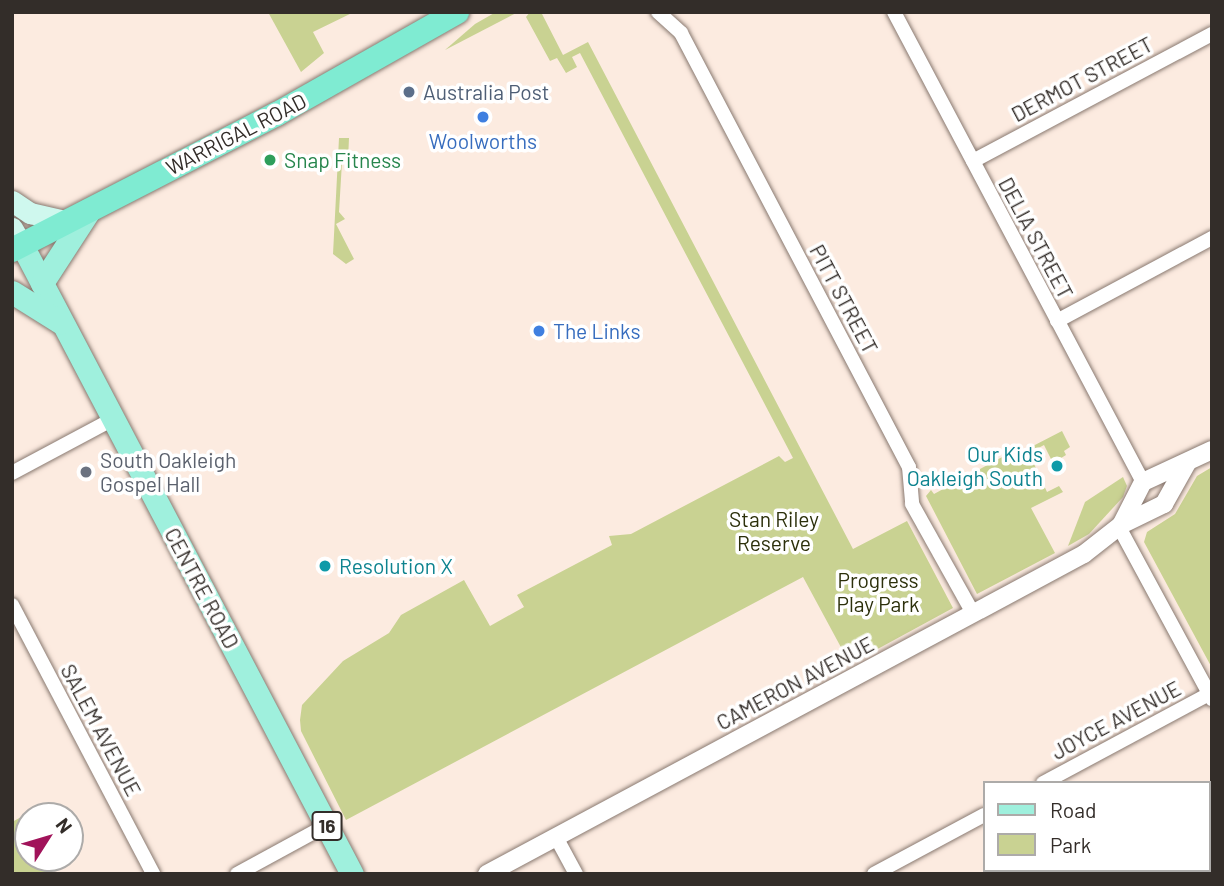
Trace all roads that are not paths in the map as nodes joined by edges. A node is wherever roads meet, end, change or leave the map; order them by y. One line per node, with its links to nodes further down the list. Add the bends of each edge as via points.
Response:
1 (457, 12): 7 (highway, WARRIGAL ROAD, via 316,93)
2 (658, 12): 24 (street, PITT STREET, via 681,33 909,467 912,504)
3 (894, 12): 5 (street, DELIA STREET)
4 (1212, 34): 5 (street, DERMOT STREET)
5 (972, 161): 13 (street, DELIA STREET)
6 (12, 201): 8 (main road, via 30,213)
7 (90, 209): 8 (highway, WARRIGAL ROAD); 11 (main road)
8 (66, 221): 10 (highway, WARRIGAL ROAD)
9 (1212, 239): 13 (street)
10 (15, 241): 11 (main road, CENTRE ROAD / 16)
11 (42, 283): 14 (main road, CENTRE ROAD / 16)
12 (12, 292): 14 (main road)
13 (1056, 321): 19 (street, DELIA STREET)
14 (63, 323): 15 (main road, CENTRE ROAD / 16)
15 (113, 419): 18 (street); 28 (main road, CENTRE ROAD / 16)
16 (1212, 450): 17 (street)
17 (1188, 463): 19 (street); 20 (street)
18 (12, 473)
19 (1144, 485): 20 (street, via 1161,481); 21 (street, via 1142,506); 22 (street, CAMERON AVENUE)
20 (1167, 495): 21 (street, via 1160,507)
21 (1151, 510): 22 (street, CAMERON AVENUE)
22 (1120, 526): 24 (street, CAMERON AVENUE, via 1084,554); 25 (street)
23 (12, 605): 30 (street, SALEM AVENUE)
24 (974, 613): 29 (street, CAMERON AVENUE)
25 (1210, 696): 26 (street, JOYCE AVENUE)
26 (1048, 781)
27 (982, 815): 35 (street)
28 (327, 825): 31 (street); 32 (main road, CENTRE ROAD / 16)
29 (556, 837): 33 (street, CAMERON AVENUE); 34 (street)
30 (153, 874)
31 (237, 874)
32 (352, 874)
33 (487, 874)
34 (576, 874)
35 (874, 874)

